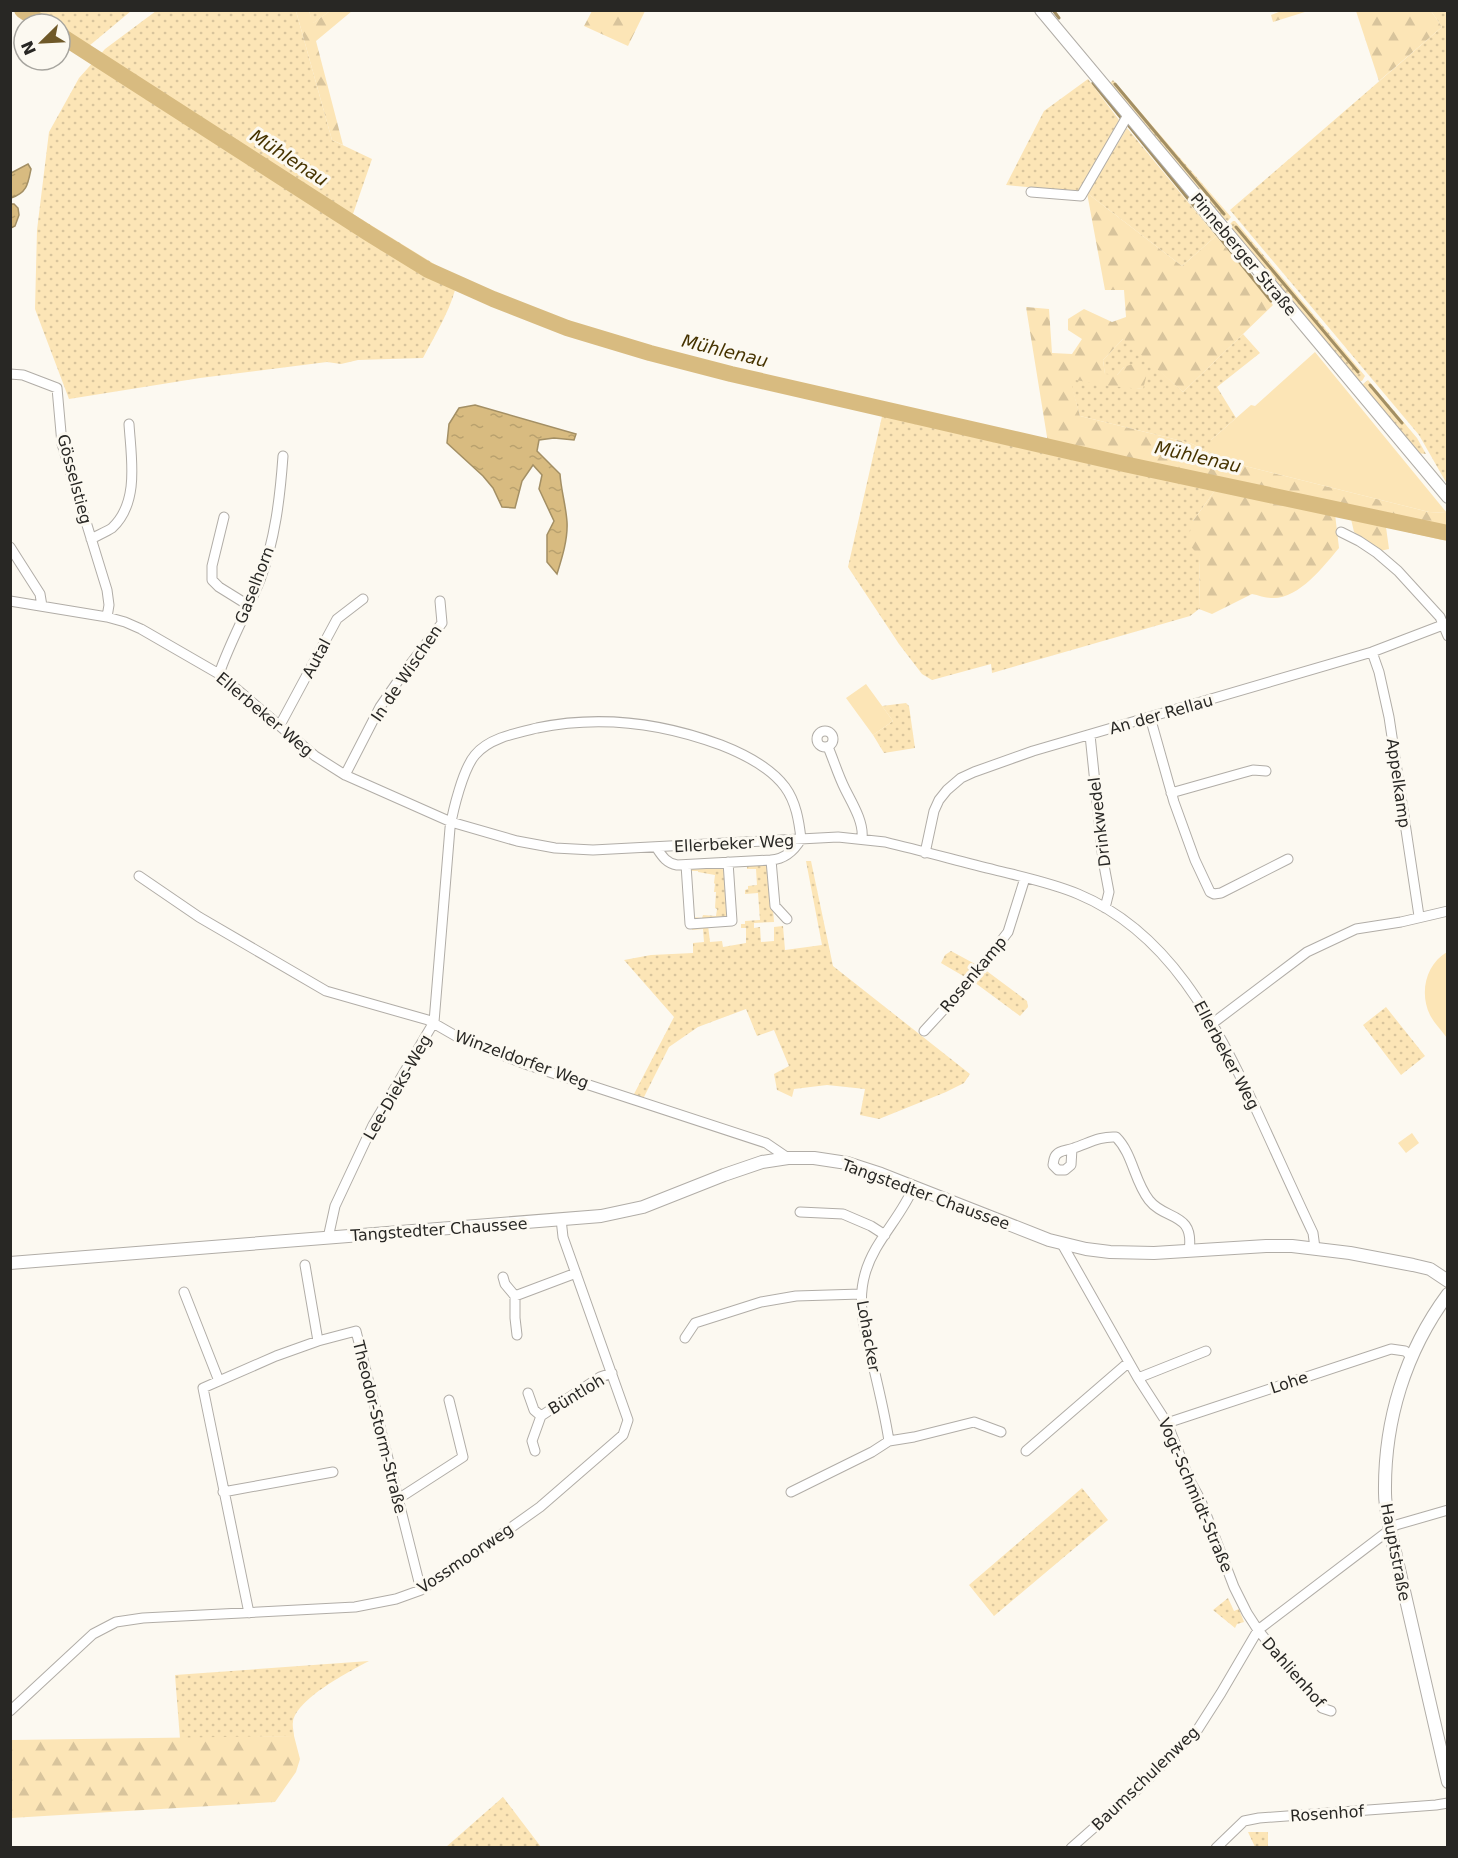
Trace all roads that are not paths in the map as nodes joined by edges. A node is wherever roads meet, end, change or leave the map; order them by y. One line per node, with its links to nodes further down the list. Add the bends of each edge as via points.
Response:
1 (1041, 10): 2 (main road, Pinneberger Straße)
2 (1128, 115): 3 (street, via 1081,196); 7 (main road, Pinneberger Straße)
3 (1031, 192)
4 (10, 374): 10 (street, Gösselstieg, via 57,388 62,444)
5 (129, 424): 10 (street, via 130,494 123,514 111,528)
6 (283, 456): 15 (street, Gaselhorn, via 269,552)
7 (1448, 497)
8 (224, 517): 15 (street, via 212,580)
9 (1341, 532): 18 (street, via 1398,571)
10 (91, 539): 17 (street, Gösselstieg, via 107,590)
11 (10, 548): 16 (street, via 40,594)
12 (363, 598): 23 (street, Autal, via 337,619)
13 (10, 601): 16 (street, Ellerbeker Weg)
14 (440, 601): 27 (street, In de Wischen, via 442,623 380,707)
15 (249, 605): 21 (street, Gaselhorn)
16 (42, 606): 17 (street, Ellerbeker Weg)
17 (107, 617): 21 (street, Ellerbeker Weg, via 141,629)
18 (1445, 625): 19 (street); 20 (street, An der Rellau)
19 (1448, 636)
20 (1372, 652): 22 (street, An der Rellau); 42 (street, Appelkamp, via 1389,717)
21 (219, 674): 23 (street, Ellerbeker Weg)
22 (1150, 717): 24 (street, An der Rellau); 28 (street)
23 (280, 725): 27 (street, Ellerbeker Weg)
24 (1090, 735): 33 (street, An der Rellau, via 996,763 961,778 939,800); 40 (street, Drinkwedel, via 1109,892)
25 (828, 747): 30 (street, via 862,824)
26 (1266, 771): 28 (street, via 1242,772)
27 (345, 776): 29 (street, Ellerbeker Weg)
28 (1171, 793): 34 (street, via 1210,892 1221,893)
29 (451, 822): 31 (street, Lee-Dieks-Weg, via 466,773 484,746 515,732 550,725 628,723 703,738 762,766 790,796); 32 (street, Ellerbeker Weg, via 494,836 555,848); 44 (street, Lee-Dieks-Weg)
30 (862, 838): 31 (street, Ellerbeker Weg); 33 (street, Ellerbeker Weg)
31 (801, 839): 32 (street, Ellerbeker Weg); 35 (street, via 783,858)
32 (656, 847): 37 (street, via 670,864)
33 (925, 853): 39 (street, Ellerbeker Weg)
34 (1288, 859)
35 (771, 860): 36 (street); 43 (street, via 775,906)
36 (728, 862): 37 (street); 37 (street, via 732,921 690,924)
37 (686, 865)
38 (139, 876): 44 (street, Winzeldorfer Weg, via 199,917 326,991)
39 (1026, 878): 40 (street, Ellerbeker Weg, via 1079,894); 46 (street, Rosenkamp, via 1008,932 979,971)
40 (1106, 908): 45 (street, Ellerbeker Weg, via 1143,934 1162,954)
41 (1448, 911): 42 (street)
42 (1419, 916): 45 (street, via 1356,929 1307,952)
43 (787, 918)
44 (434, 1022): 48 (street, Winzeldorfer Weg, via 461,1039 514,1060 766,1143); 53 (street, Lee-Dieks-Weg, via 373,1125 335,1206)
45 (1213, 1023): 55 (street, Ellerbeker Weg, via 1289,1181)
46 (924, 1031)
47 (1072, 1149): 56 (street, via 1106,1136 1116,1137 1123,1144 1149,1201 1186,1226)
48 (788, 1158): 49 (main road, Tangstedter Chaussee, via 847,1163); 51 (main road, Tangstedter Chaussee, via 743,1168 643,1208)
49 (914, 1186): 52 (street, Lohacker); 54 (main road, Tangstedter Chaussee)
50 (800, 1212): 52 (street, via 843,1214)
51 (561, 1220): 53 (main road, Tangstedter Chaussee); 59 (street, Vossmoorweg)
52 (885, 1234): 63 (street, Lohacker, via 864,1274)
53 (328, 1238): 57 (main road, Tangstedter Chaussee)
54 (1062, 1244): 56 (main road, Tangstedter Chaussee, via 1110,1252); 71 (street, Vogt-Schmidt-Straße)
55 (1315, 1248): 56 (main road, Tangstedter Chaussee, via 1266,1245); 61 (main road, Tangstedter Chaussee, via 1413,1264)
56 (1189, 1251)
57 (11, 1263)
58 (305, 1264): 68 (street)
59 (576, 1273): 65 (street); 72 (street, Vossmoorweg)
60 (502, 1277): 65 (street)
61 (1448, 1281)
62 (184, 1292): 74 (street)
63 (861, 1294): 67 (street, via 796,1296 761,1302 695,1323); 80 (street, Lohacker, via 863,1326)
64 (1448, 1294): 70 (main road, Hauptstraße)
65 (515, 1296): 66 (street)
66 (517, 1335)
67 (685, 1338)
68 (318, 1341): 74 (street, Theodor-Storm-Straße); 86 (street, Theodor-Storm-Straße, via 356,1331)
69 (1206, 1351): 73 (street)
70 (1411, 1356): 78 (street, Lohe, via 1391,1349); 88 (main road, Hauptstraße, via 1395,1403 1387,1448 1385,1496)
71 (1129, 1362): 73 (street, Vogt-Schmidt-Straße); 82 (street)
72 (612, 1373): 77 (street, Büntloh); 89 (street, Vossmoorweg, via 628,1420 623,1435 540,1506)
73 (1138, 1377): 78 (street, Vogt-Schmidt-Straße)
74 (219, 1381): 84 (street, via 203,1388)
75 (528, 1393): 77 (street, Büntloh, via 534,1410)
76 (449, 1400): 86 (street, via 463,1457)
77 (541, 1416): 81 (street, Büntloh, via 532,1441)
78 (1167, 1423): 91 (street, Vogt-Schmidt-Straße, via 1234,1587)
79 (1001, 1432): 80 (street, via 974,1422)
80 (889, 1441): 85 (street)
81 (534, 1451)
82 (1026, 1451)
83 (333, 1472): 84 (street)
84 (223, 1492): 90 (street)
85 (791, 1492)
86 (398, 1499): 89 (street, Theodor-Storm-Straße)
87 (1448, 1510): 88 (street, Baumschulenweg, via 1403,1522)
88 (1389, 1530): 91 (street, Baumschulenweg); 94 (main road, Hauptstraße)
89 (421, 1590): 90 (street, Vossmoorweg, via 355,1607)
90 (249, 1613): 92 (street, Vossmoorweg, via 116,1622 93,1634)
91 (1258, 1630): 93 (street, Dahlienhof, via 1322,1708); 96 (street, Baumschulenweg, via 1198,1729)
92 (10, 1711)
93 (1331, 1711)
94 (1448, 1782)
95 (1448, 1803): 97 (street, Rosenhof, via 1259,1818 1244,1821)
96 (1071, 1848)
97 (1216, 1848)

